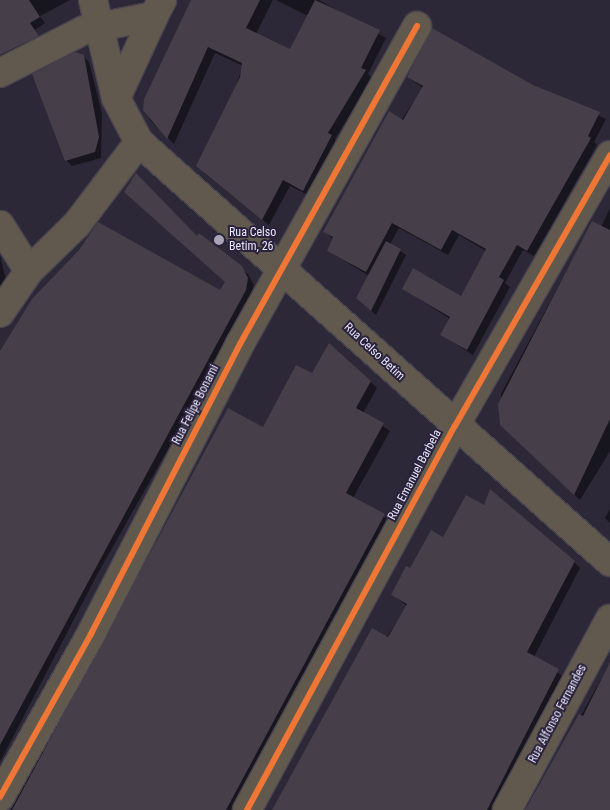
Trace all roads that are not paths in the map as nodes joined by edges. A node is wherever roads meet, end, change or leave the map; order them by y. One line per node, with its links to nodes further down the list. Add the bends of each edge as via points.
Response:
1 (158, 8): 2 (street); 5 (street)
2 (97, 12): 4 (street); 5 (street)
3 (417, 26): 9 (street, Rua Felipe Bonami)
4 (0, 74)
5 (116, 98): 6 (street)
6 (139, 142): 9 (street, Rua Celso Betim); 10 (street, via 78,224)
7 (610, 155): 12 (street, Rua Emanuel Barbela)
8 (0, 225): 10 (street)
9 (283, 270): 12 (street, Rua Celso Betim); 15 (street, Rua Felipe Bonami, via 240,344 92,634)
10 (29, 271): 11 (street)
11 (0, 313)
12 (454, 426): 13 (street, Rua Celso Betim); 16 (street, Rua Emanuel Barbela)
13 (610, 562)
14 (610, 618): 17 (street, Rua Alfonso Fernandes)
15 (0, 797)
16 (247, 810)
17 (507, 810)

